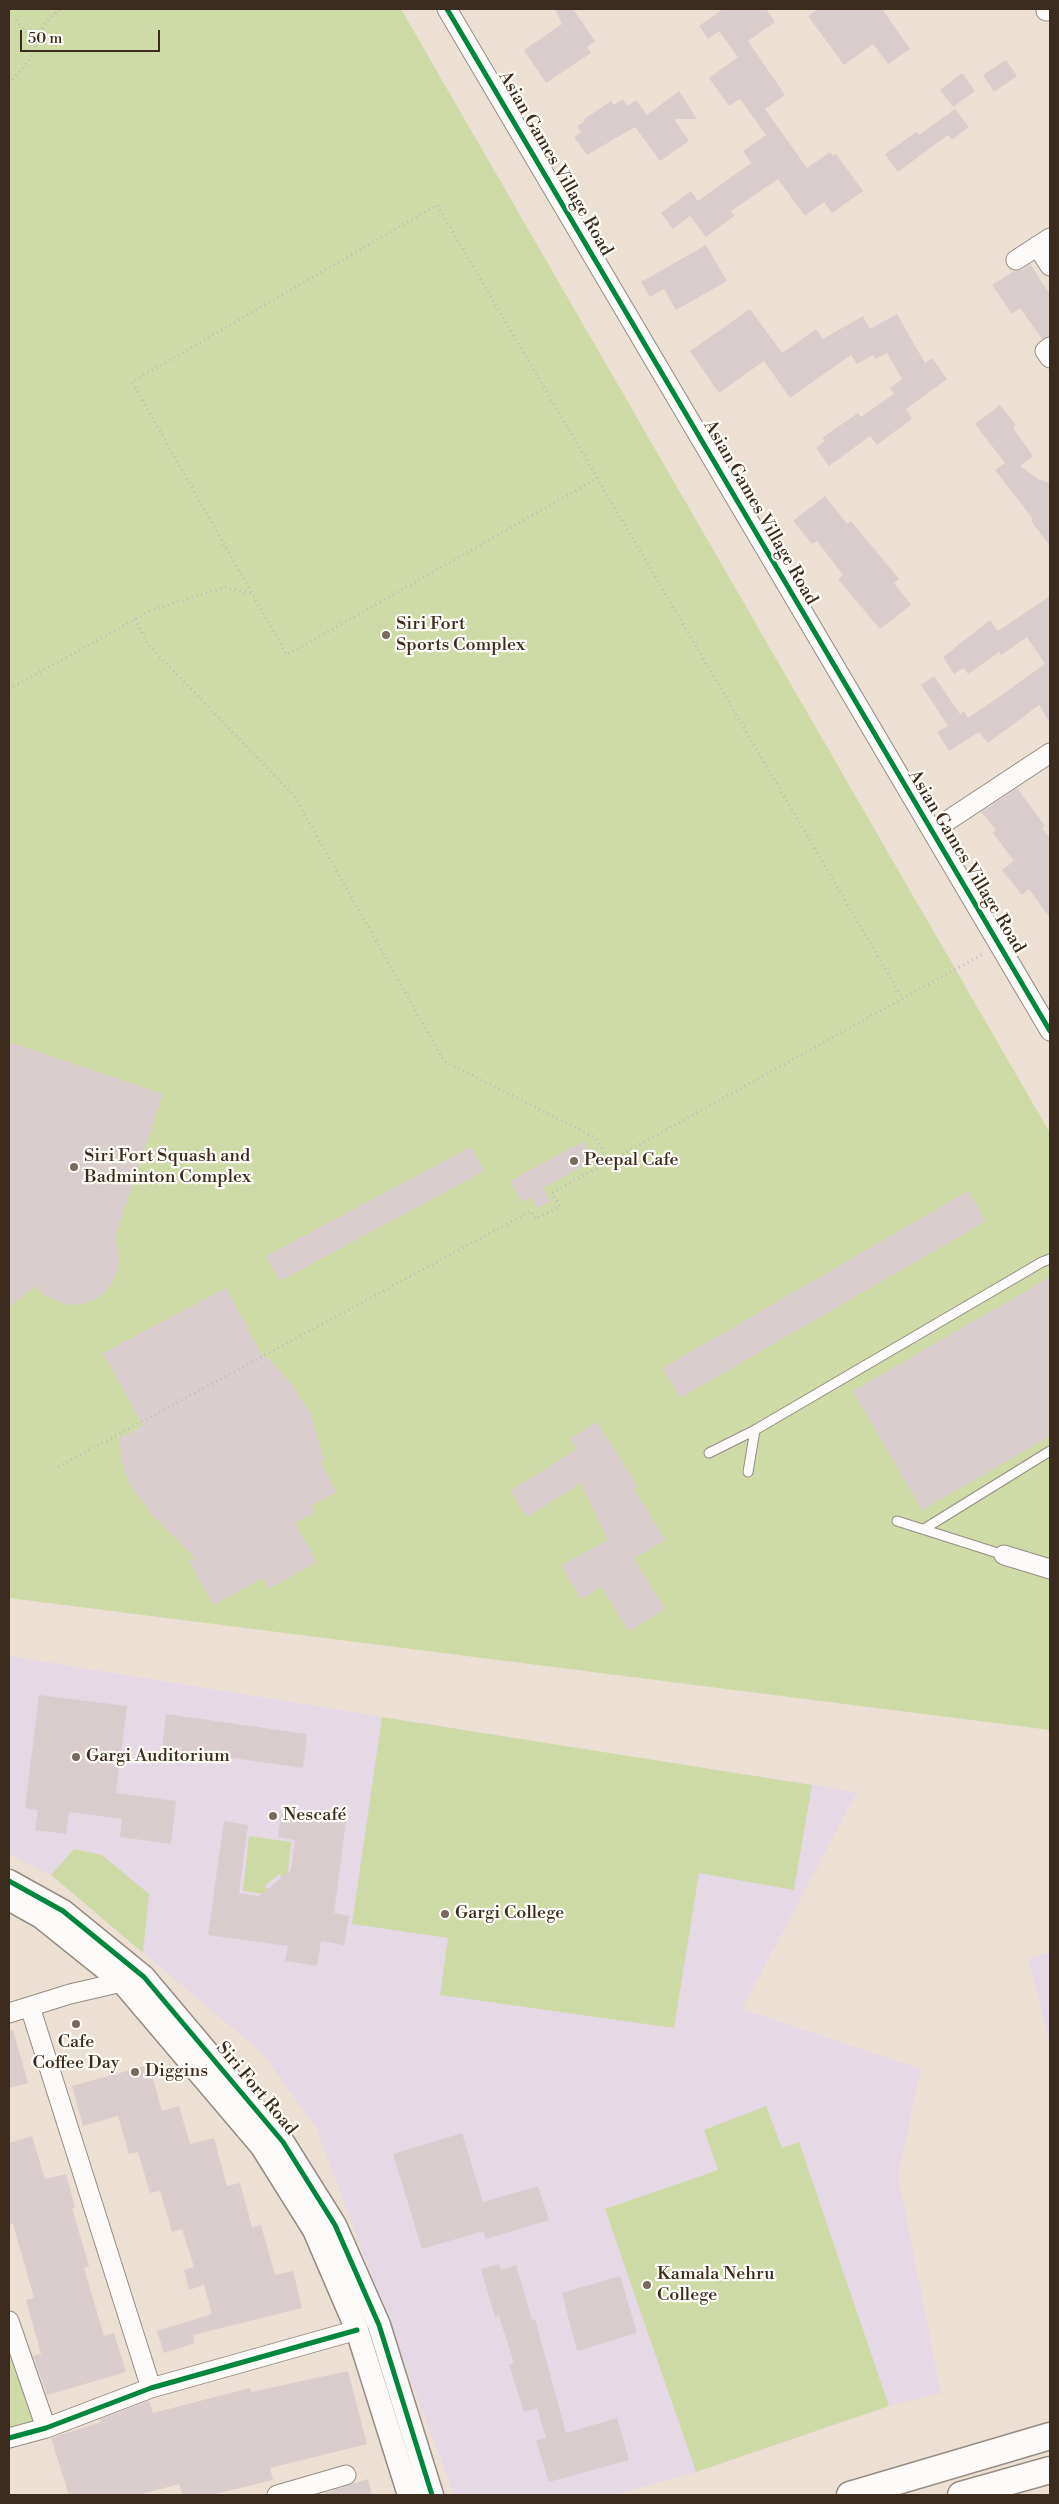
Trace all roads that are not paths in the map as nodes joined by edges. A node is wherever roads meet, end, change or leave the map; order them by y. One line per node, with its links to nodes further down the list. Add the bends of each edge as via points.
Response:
1 (447, 9): 8 (street, Asian Games Village Road)
2 (1044, 242): 3 (street); 4 (street)
3 (1016, 260)
4 (1050, 266)
5 (1050, 346): 6 (street, via 1045,351)
6 (1050, 358)
7 (1050, 753): 8 (street)
8 (932, 831): 9 (street, Asian Games Village Road)
9 (1050, 1031)
10 (1050, 1259): 11 (lane)
11 (755, 1430): 13 (lane); 14 (lane)
12 (1050, 1451): 16 (lane)
13 (709, 1453)
14 (748, 1472)
15 (897, 1521): 16 (lane)
16 (924, 1529): 17 (lane)
17 (1004, 1555): 18 (street)
18 (1050, 1569)
19 (9, 1881): 34 (street, Siri Fort Road, via 63,1911 144,1977 283,2142 335,2225 379,2325)
20 (9, 1898): 21 (street, Siri Fort Road, via 41,1917)
21 (122, 1982): 22 (street); 25 (street, Siri Fort Road, via 262,2147 314,2230)
22 (30, 2007): 23 (street); 26 (street)
23 (9, 2013)
24 (9, 2321): 27 (street)
25 (357, 2330): 26 (street); 33 (street, Siri Fort Road)
26 (151, 2388): 27 (street)
27 (46, 2428): 29 (street)
28 (1050, 2436): 35 (main road)
29 (9, 2438)
30 (1050, 2470): 36 (main road)
31 (346, 2475): 32 (street)
32 (277, 2495)
33 (409, 2495)
34 (432, 2495)
35 (850, 2495)
36 (961, 2495)

